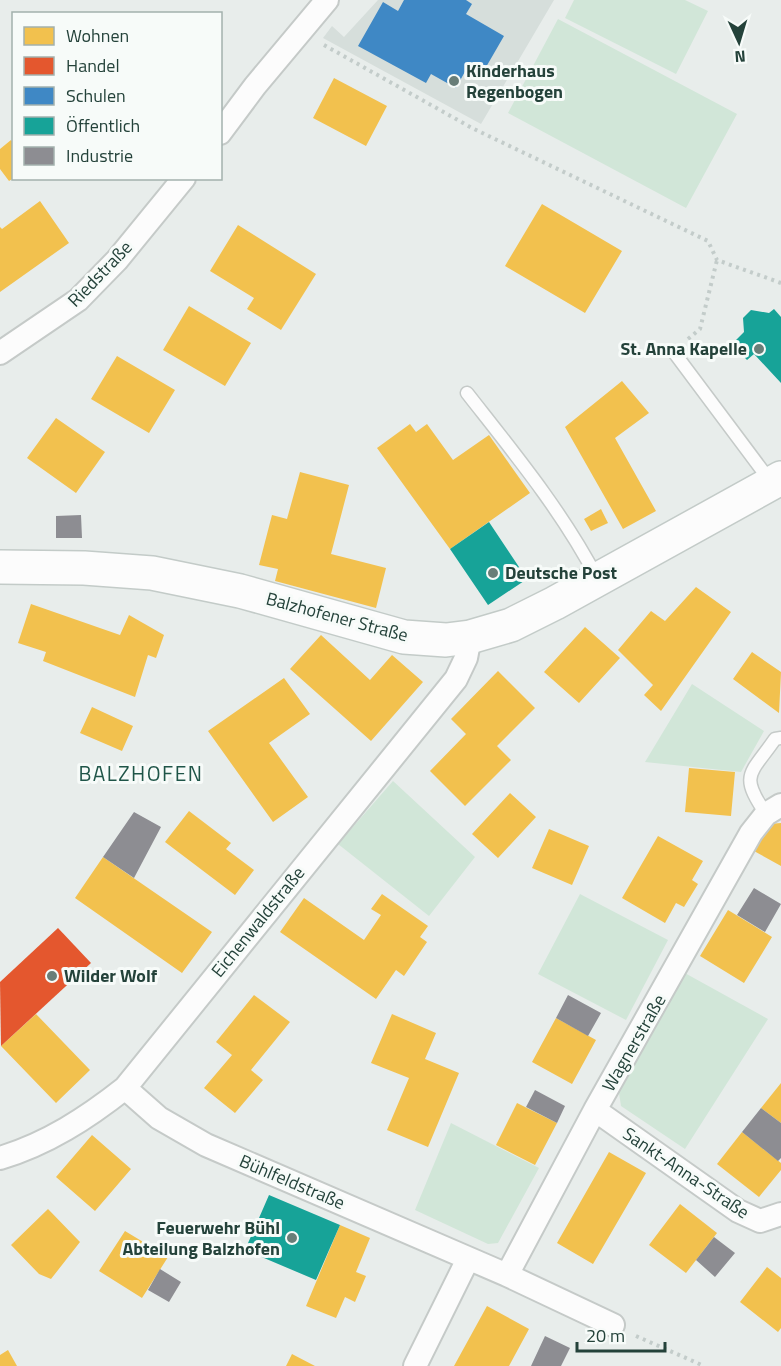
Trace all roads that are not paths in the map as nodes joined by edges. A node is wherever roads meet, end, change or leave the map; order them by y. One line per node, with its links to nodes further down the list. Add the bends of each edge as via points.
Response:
1 (327, 0): 2 (street)
2 (222, 130)
3 (182, 180): 5 (street, Riedstraße, via 117,260 78,300)
4 (673, 351): 7 (lane)
5 (0, 353)
6 (467, 393): 9 (lane, via 548,498 577,540)
7 (776, 481): 9 (street, Balzhofener Straße)
8 (0, 567): 10 (street, Balzhofener Straße, via 152,573 240,591 404,637)
9 (597, 579): 10 (street, Balzhofener Straße, via 511,625)
10 (470, 637): 13 (street, Eichenwaldstraße, via 456,679)
11 (781, 738): 12 (lane, Wagnerstraße, via 775,739 749,777 750,791)
12 (774, 810): 14 (street, Wagnerstraße, via 751,833)
13 (125, 1088): 15 (street, Eichenwaldstraße, via 43,1142); 17 (street, Bühlfeldstraße, via 159,1118 206,1145)
14 (595, 1110): 16 (street, Sankt-Anna-Straße, via 738,1211 760,1221); 18 (street, Wagnerstraße)
15 (0, 1158)
16 (781, 1214)
17 (468, 1259): 18 (street, Bühlfeldstraße); 20 (street)
18 (507, 1275): 19 (street, Bühlfeldstraße)
19 (613, 1325)
20 (415, 1366)

